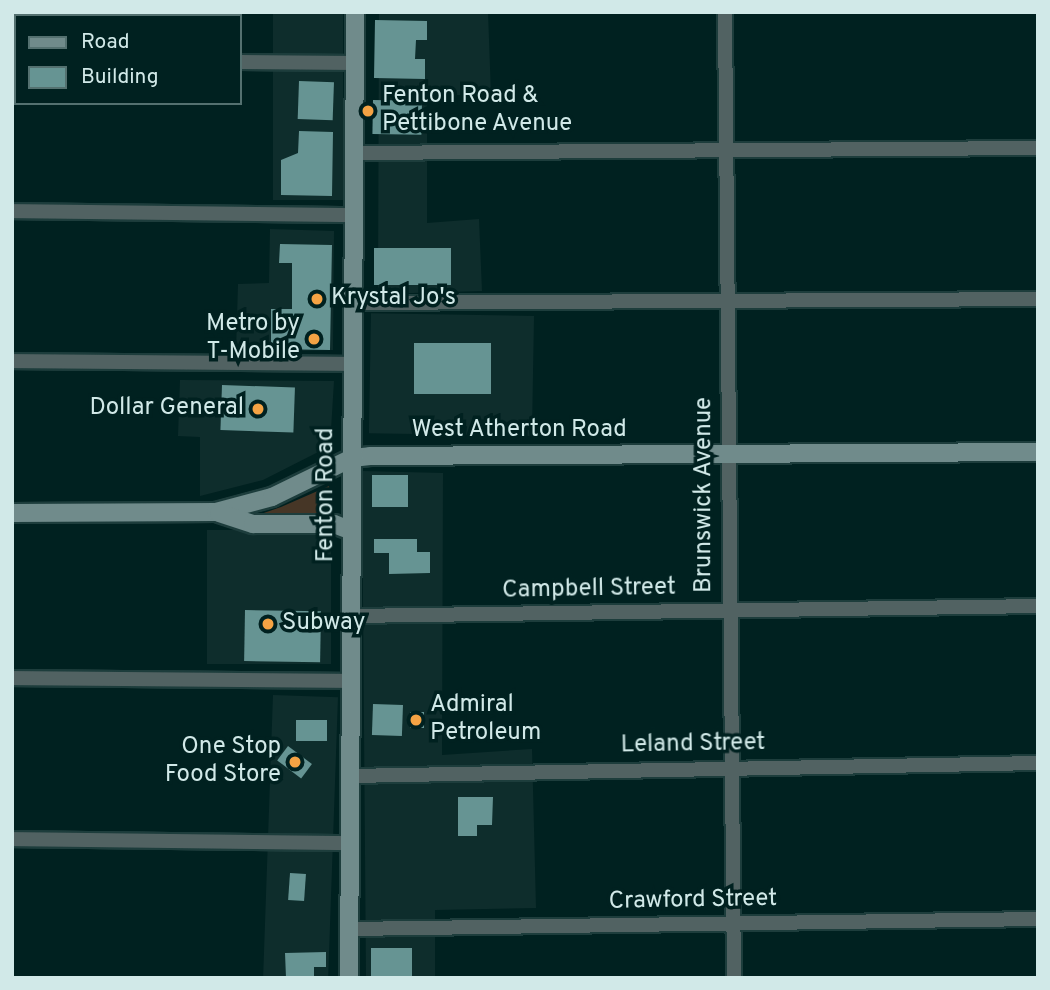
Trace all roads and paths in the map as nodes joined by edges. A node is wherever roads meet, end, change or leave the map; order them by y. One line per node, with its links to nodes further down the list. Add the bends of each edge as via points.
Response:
1 (355, 12): 4 (street, Fenton Road)
2 (725, 12): 5 (street, Brunswick Avenue)
3 (242, 62): 4 (street)
4 (355, 63): 7 (street, Fenton Road)
5 (725, 148): 6 (street); 7 (street); 10 (street, Brunswick Avenue)
6 (1038, 148)
7 (355, 153): 9 (street, Fenton Road)
8 (12, 211): 9 (street)
9 (354, 215): 12 (street, Fenton Road)
10 (726, 299): 11 (street); 12 (street); 16 (street, Brunswick Avenue)
11 (1038, 299)
12 (353, 303): 14 (street, Fenton Road)
13 (12, 361): 14 (street)
14 (353, 364): 17 (street, Fenton Road)
15 (1038, 452): 16 (street, West Atherton Road)
16 (728, 454): 17 (street, West Atherton Road); 22 (street, Brunswick Avenue)
17 (352, 458): 18 (street, West Atherton Road, via 272,497); 20 (street, Fenton Road)
18 (216, 512): 19 (street, West Atherton Road); 20 (street, via 253,524 334,524)
19 (12, 513)
20 (352, 531): 23 (street, Fenton Road)
21 (1038, 606): 22 (street, Campbell Street)
22 (728, 611): 23 (street, Campbell Street); 27 (street, Brunswick Avenue)
23 (351, 616): 25 (street, Fenton Road)
24 (12, 678): 25 (street)
25 (351, 681): 28 (street, Fenton Road)
26 (1038, 763): 27 (street, Leland Street)
27 (731, 767): 28 (street, Leland Street); 32 (street, Brunswick Avenue)
28 (350, 776): 30 (street, Fenton Road)
29 (12, 839): 30 (street)
30 (350, 843): 33 (street, Fenton Road)
31 (1038, 919): 32 (street, Crawford Street)
32 (734, 923): 33 (street, Crawford Street); 35 (street, Brunswick Avenue)
33 (349, 929): 34 (street, Fenton Road)
34 (349, 978)
35 (734, 978)

